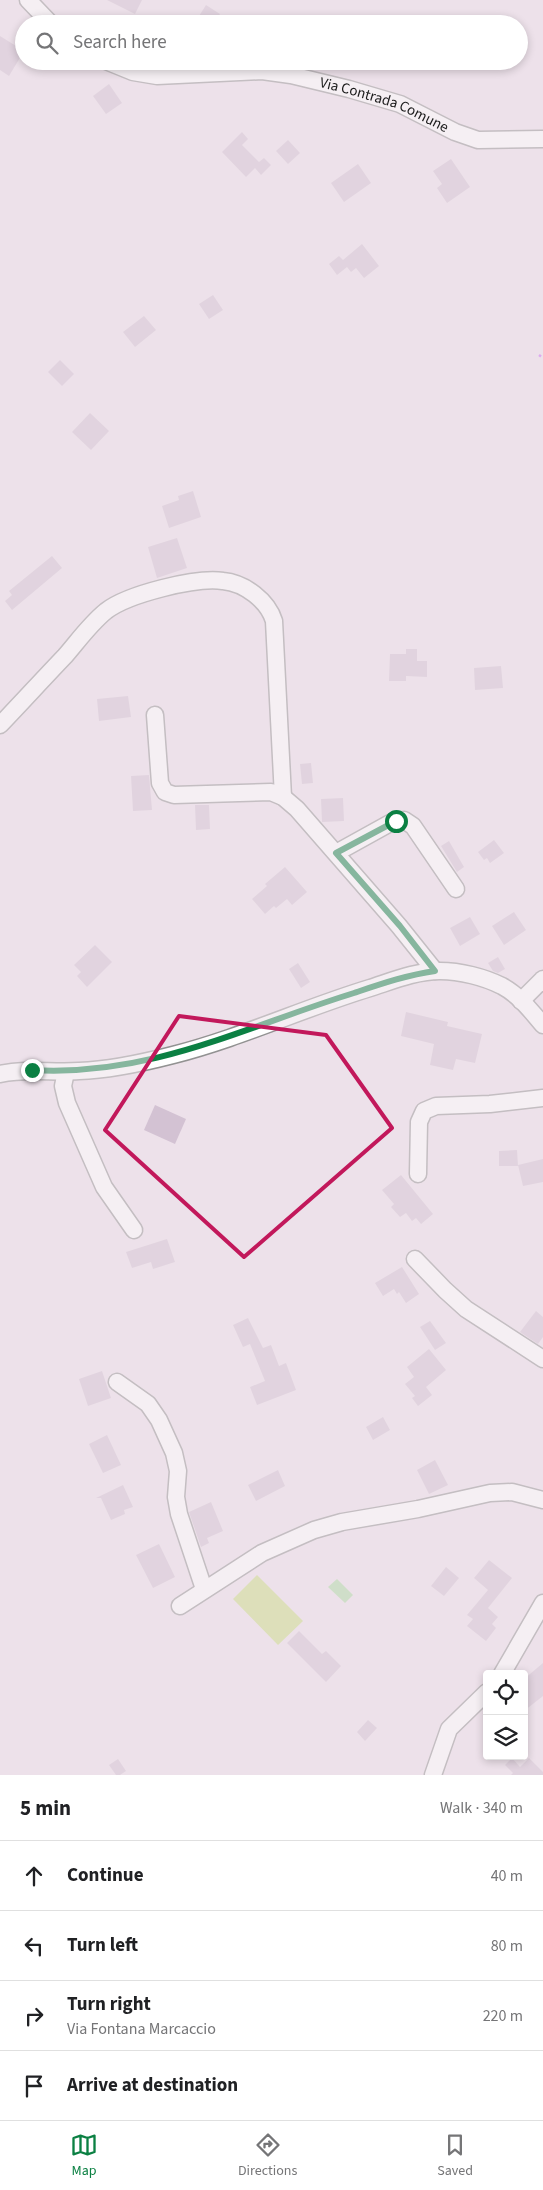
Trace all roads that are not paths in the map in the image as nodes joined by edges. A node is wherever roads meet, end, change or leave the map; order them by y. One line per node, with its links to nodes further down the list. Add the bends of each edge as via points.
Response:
1 (28, 0): 2 (street)
2 (42, 15)
3 (128, 70): 4 (street, Via Contrada Comune, via 157,76 262,71 291,75 393,102 478,140)
4 (543, 139)
5 (155, 716): 7 (street, via 160,782 168,794 266,792)
6 (0, 725): 7 (street, via 107,610 131,598 162,589 210,581 231,583 260,599 274,621)
7 (283, 797): 8 (street, via 298,809)
8 (336, 853): 9 (street, via 392,822 404,820 414,826); 10 (street)
9 (456, 889)
10 (435, 971): 12 (street, via 481,978 504,987); 14 (street, via 327,1001 183,1052 111,1068)
11 (543, 979): 12 (street)
12 (521, 1001): 13 (street)
13 (543, 1025)
14 (66, 1072): 15 (street, via 28,1070); 18 (street, via 63,1086 67,1103 104,1187)
15 (0, 1074)
16 (543, 1098): 17 (street, via 436,1106 424,1111 419,1122)
17 (418, 1174)
18 (134, 1230)
19 (415, 1259): 20 (street, via 466,1309)
20 (543, 1359)
21 (117, 1382): 23 (street, via 148,1404 174,1453 178,1471 176,1497 179,1514)
22 (543, 1500): 23 (street, via 512,1492 490,1493 332,1524 262,1553)
23 (204, 1589): 25 (street)
24 (543, 1603): 26 (street)
25 (180, 1606)
26 (504, 1670)
27 (483, 1696): 28 (street, via 450,1729)
28 (433, 1775)

